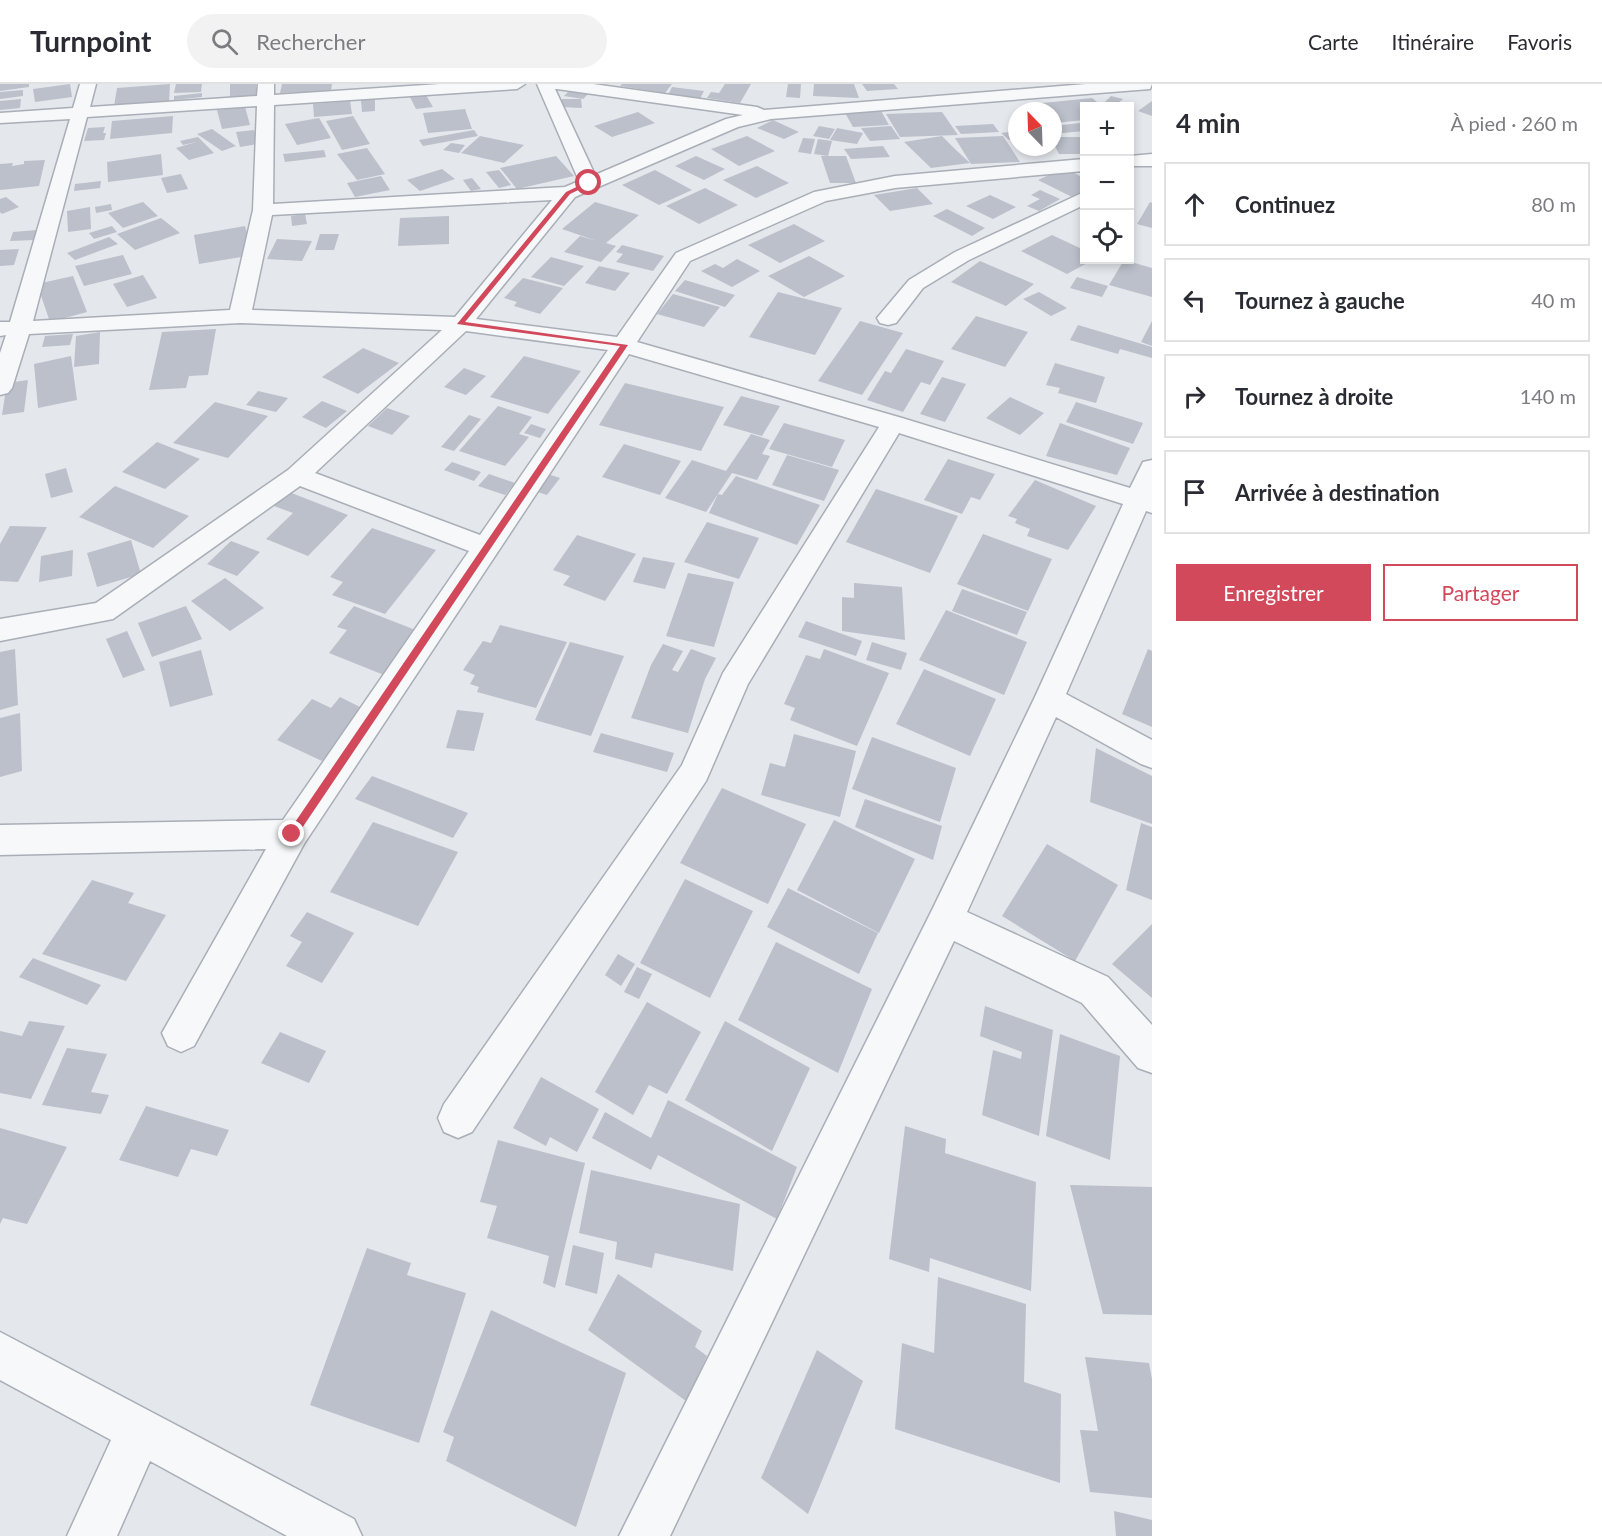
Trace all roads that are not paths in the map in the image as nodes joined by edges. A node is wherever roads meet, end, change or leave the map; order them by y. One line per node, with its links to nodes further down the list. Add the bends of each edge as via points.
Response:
1 (88, 84): 8 (street)
2 (517, 84): 6 (street)
3 (545, 84): 14 (street)
4 (557, 84): 9 (street)
5 (1148, 85): 7 (street); 9 (street)
6 (266, 92): 8 (street); 17 (street)
7 (1133, 100)
8 (79, 113): 10 (street); 21 (street)
9 (771, 114): 14 (street, via 732,123)
10 (0, 118)
11 (1152, 160): 12 (street)
12 (1134, 163)
13 (1080, 165): 22 (street, via 895,182 821,196 683,257)
14 (589, 183): 15 (street)
15 (568, 193): 17 (street); 20 (street)
16 (1080, 200): 19 (street, via 925,278)
17 (263, 210): 18 (street)
18 (240, 316): 20 (street); 21 (street)
19 (888, 318)
20 (461, 324): 22 (street); 25 (street)
21 (10, 328): 23 (street)
22 (624, 345): 24 (street); 27 (street)
23 (0, 388)
24 (893, 423): 26 (street); 36 (street, via 734,681 695,772)
25 (297, 476): 27 (street); 28 (street, via 102,612)
26 (1148, 492): 29 (street)
27 (487, 548): 31 (street)
28 (0, 630)
29 (1049, 699): 30 (street); 33 (street)
30 (1152, 755)
31 (292, 834): 32 (street); 34 (street)
32 (0, 840)
33 (946, 920): 35 (street, via 1095,990); 41 (street)
34 (181, 1033)
35 (1152, 1054)
36 (458, 1118)
37 (0, 1354): 38 (street)
38 (140, 1430): 39 (street); 40 (street)
39 (92, 1536)
40 (337, 1536)
41 (644, 1536)

